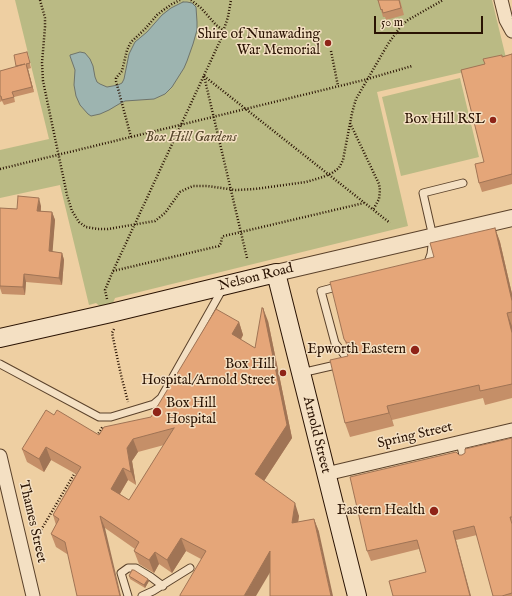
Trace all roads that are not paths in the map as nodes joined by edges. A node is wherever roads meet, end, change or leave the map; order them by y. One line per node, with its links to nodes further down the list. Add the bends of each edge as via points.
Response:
1 (501, 0): 2 (street)
2 (512, 31)
3 (463, 183): 5 (lane, via 423,193)
4 (512, 218): 5 (street, Nelson Road)
5 (432, 237): 6 (lane, via 428,265); 7 (street, Nelson Road)
6 (420, 267)
7 (276, 273): 9 (main road, Nelson Road); 12 (main road, Arnold Street)
8 (344, 285): 12 (lane, via 321,291 335,343 353,361)
9 (224, 286): 10 (main road, Nelson Road); 11 (lane, via 161,398 154,404 111,417 100,417)
10 (0, 338)
11 (0, 364)
12 (301, 373): 17 (main road, Arnold Street)
13 (512, 430): 14 (street, Spring Street)
14 (460, 442): 16 (lane); 17 (street, Spring Street)
15 (0, 456): 20 (street, Thames Street)
16 (464, 460)
17 (326, 474): 23 (main road, Arnold Street)
18 (190, 568): 19 (lane)
19 (163, 586): 21 (lane, via 136,568 128,568 121,573); 22 (lane)
20 (33, 596)
21 (128, 596)
22 (142, 596)
23 (357, 596)

